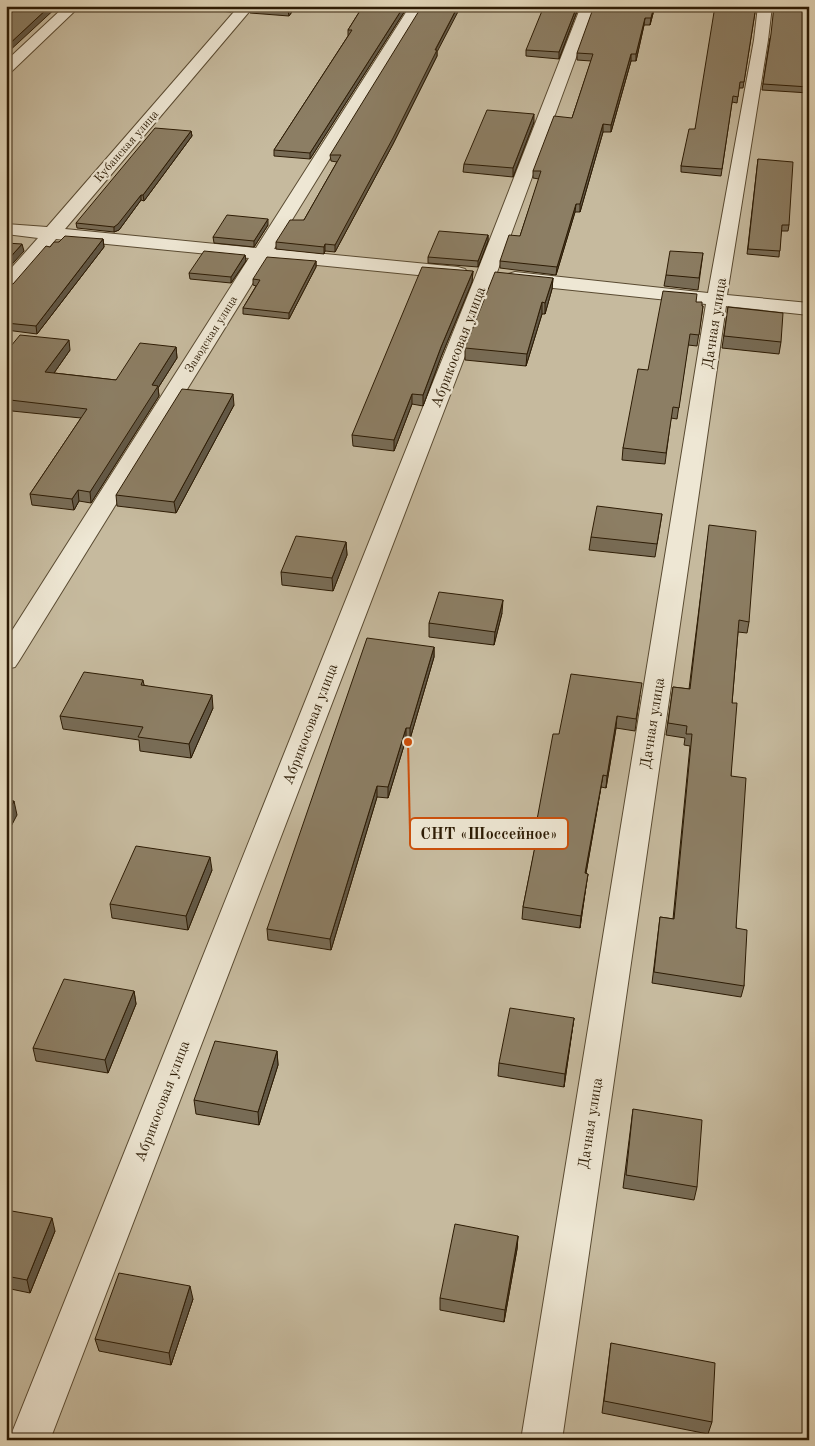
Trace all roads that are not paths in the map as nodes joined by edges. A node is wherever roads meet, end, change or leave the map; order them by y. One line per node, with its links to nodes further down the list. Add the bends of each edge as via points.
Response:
1 (74, 6): 6 (street)
2 (247, 6): 8 (street, Кубанская улица)
3 (417, 6): 9 (street, Заводская улица)
4 (588, 6): 10 (street, Абрикосовая улица)
5 (765, 6): 12 (street, Дачная улица, via 762,40)
6 (6, 69)
7 (6, 229): 8 (street)
8 (51, 233): 9 (street); 11 (street, Кубанская улица)
9 (260, 255): 10 (street); 14 (street, Заводская улица)
10 (486, 275): 12 (street); 15 (street, Абрикосовая улица)
11 (6, 286)
12 (717, 300): 13 (street); 16 (street, Дачная улица)
13 (809, 309)
14 (6, 661)
15 (29, 1440)
16 (540, 1440)

